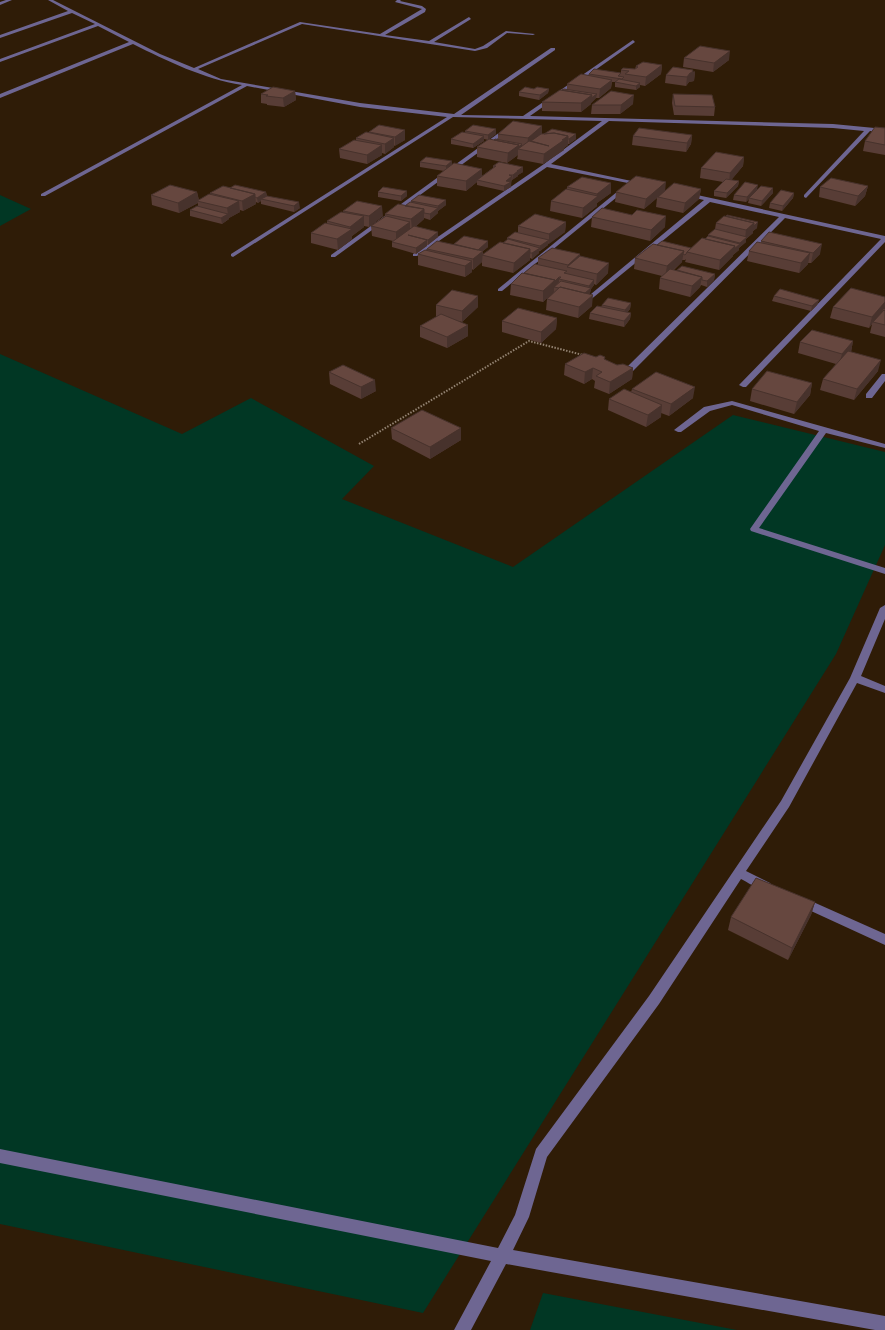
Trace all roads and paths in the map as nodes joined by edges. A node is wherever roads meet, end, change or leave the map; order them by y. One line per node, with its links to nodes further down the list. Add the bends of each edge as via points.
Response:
1 (10, 0): 4 (street)
2 (50, 0): 5 (street)
3 (399, 0): 9 (street, via 397,2 424,9)
4 (0, 4)
5 (72, 11): 7 (street); 10 (street)
6 (469, 18): 13 (street)
7 (97, 25): 12 (street); 15 (street)
8 (533, 34): 13 (street, via 506,32 485,47 475,50)
9 (381, 35): 13 (street); 16 (street, via 302,23)
10 (0, 37)
11 (633, 41): 20 (street)
12 (133, 42): 16 (street); 18 (street)
13 (430, 43)
14 (553, 49): 19 (street)
15 (0, 61)
16 (195, 70): 17 (street, via 220,80)
17 (248, 84): 19 (street, via 360,105); 28 (street)
18 (0, 96)
19 (454, 116): 20 (street); 33 (street)
20 (524, 118): 21 (street); 35 (street)
21 (607, 120): 22 (street, via 740,122); 24 (street)
22 (868, 129): 23 (street); 29 (street)
23 (885, 131)
24 (546, 165): 25 (street); 34 (street)
25 (631, 183): 26 (street); 36 (street)
26 (646, 186)
27 (678, 193): 30 (street)
28 (43, 195)
29 (806, 196)
30 (709, 199): 31 (street); 37 (street)
31 (784, 215): 32 (street); 39 (street)
32 (885, 238): 41 (street)
33 (233, 255)
34 (415, 255)
35 (333, 256)
36 (500, 290)
37 (587, 300)
38 (585, 356): 45 (path, via 529,341)
39 (630, 369)
40 (885, 376): 42 (street)
41 (743, 385)
42 (869, 396)
43 (678, 430): 44 (street, via 707,409 732,403)
44 (824, 430): 46 (street); 47 (street, via 754,529)
45 (359, 444)
46 (885, 446)
47 (885, 571)
48 (885, 608): 49 (street)
49 (855, 678): 50 (street); 51 (street, via 785,804)
50 (885, 690)
51 (739, 873): 52 (street); 56 (street, via 654,1000 541,1154 522,1216)
52 (774, 889)
53 (794, 898): 54 (street)
54 (885, 940)
55 (0, 1156): 56 (street)
56 (502, 1256): 57 (street); 58 (street)
57 (885, 1324)
58 (462, 1330)

